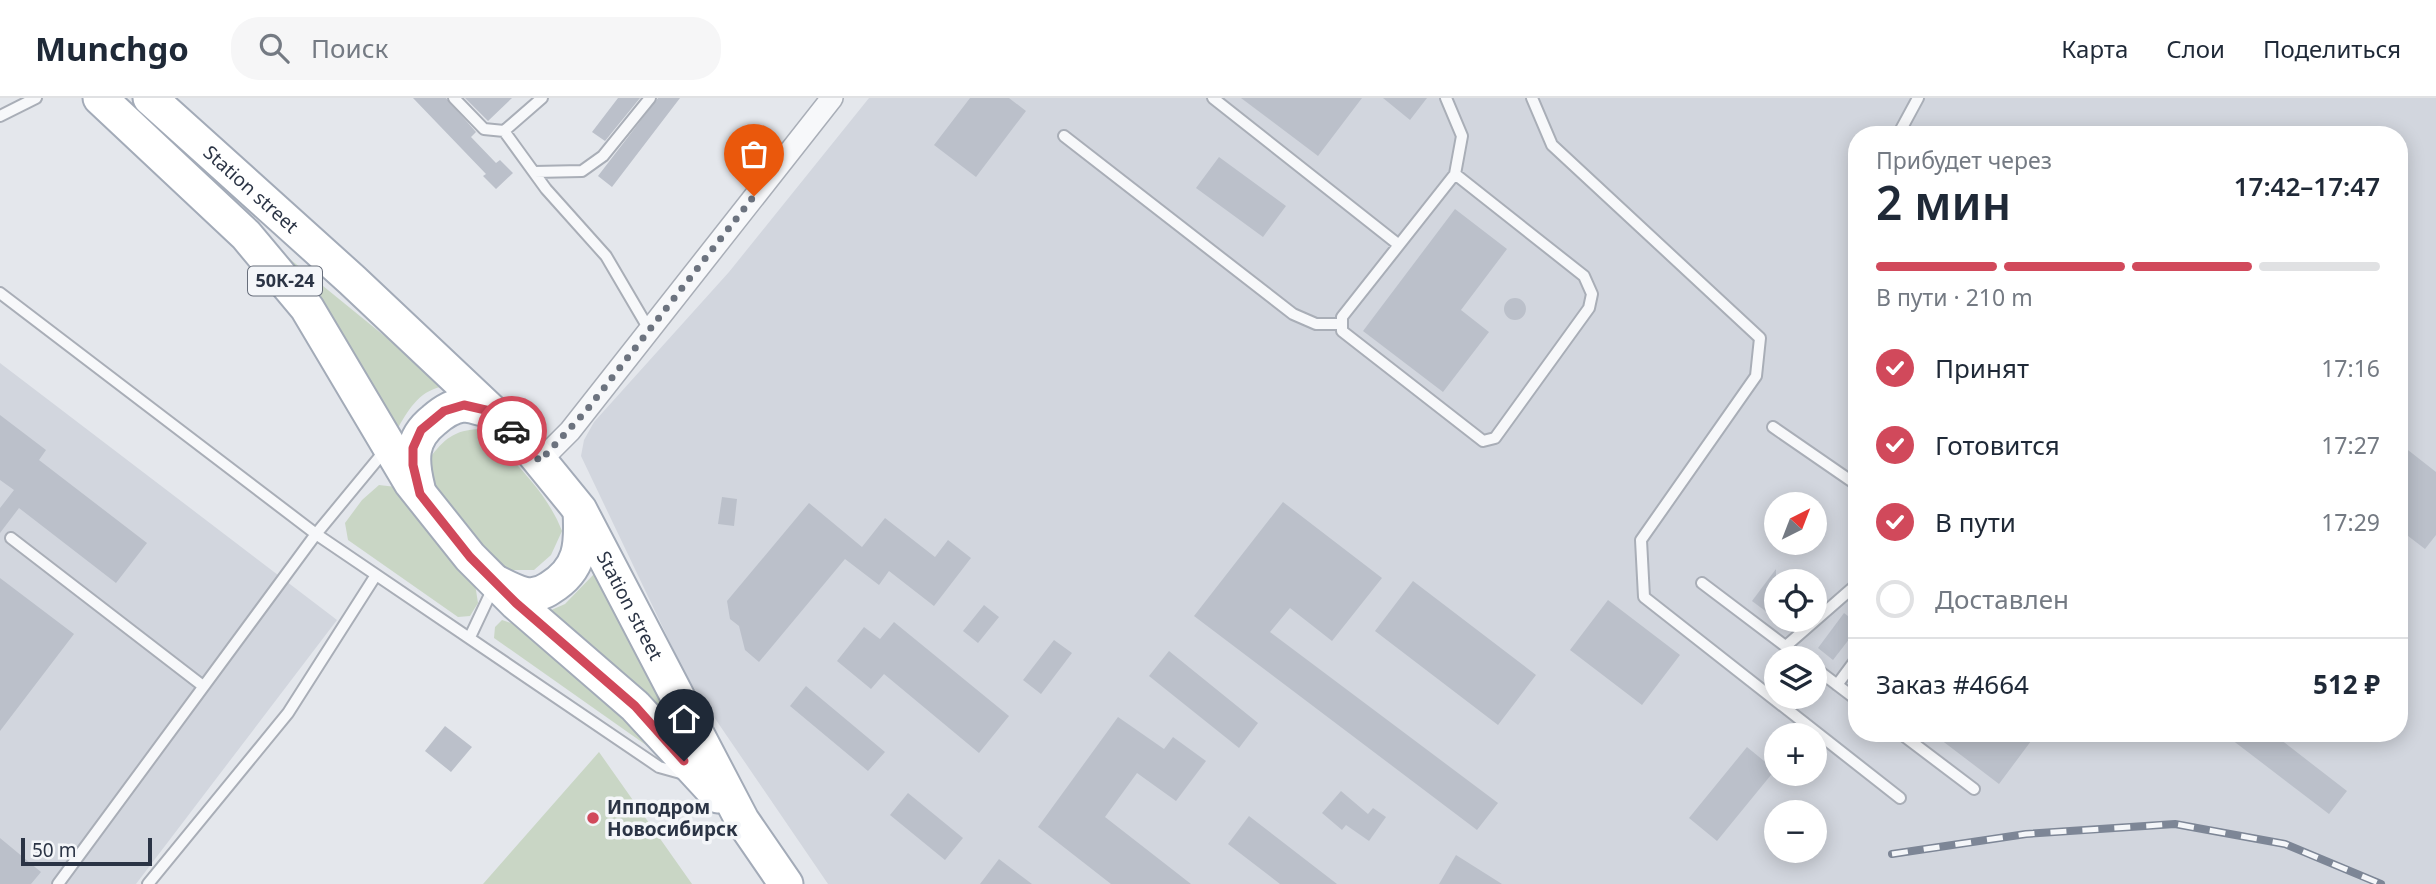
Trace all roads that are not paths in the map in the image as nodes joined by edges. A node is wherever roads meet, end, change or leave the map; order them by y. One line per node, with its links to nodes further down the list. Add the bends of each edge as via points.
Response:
1 (36, 98): 12 (lane)
2 (100, 98): 24 (main road, 50К-24, via 246,236 307,308)
3 (150, 98): 22 (main road, Station street / 50К-24)
4 (454, 98): 14 (lane, via 484,129)
5 (650, 98): 16 (lane, via 603,156 582,171)
6 (832, 98): 21 (street)
7 (1213, 98): 18 (lane)
8 (1446, 98): 17 (lane, via 1462,136)
9 (1532, 98): 45 (lane, via 1552,145 1760,338 1756,376 1641,540 1644,597)
10 (1918, 98): 13 (lane)
11 (538, 99): 14 (lane)
12 (0, 116)
13 (1904, 126)
14 (504, 131): 16 (lane)
15 (1064, 136): 20 (lane, via 1293,314 1316,324)
16 (534, 172): 21 (lane, via 606,256)
17 (1455, 174): 18 (lane); 20 (lane, via 1584,276 1592,294 1589,308 1495,438 1483,441 1342,331)
18 (1399, 245): 20 (lane, via 1342,317)
19 (0, 293): 29 (lane)
20 (1342, 324)
21 (650, 331): 25 (street)
22 (490, 411): 25 (main road, Station street / 50К-24); 27 (main road, via 464,405 444,411 421,430 413,448)
23 (1773, 427): 26 (lane)
24 (388, 446): 27 (main road, 50К-24); 29 (lane)
25 (540, 461): 28 (main road, Station street / 50К-24)
26 (1848, 479)
27 (420, 494): 32 (main road, 50К-24)
28 (580, 510): 32 (main road, via 578,562 562,581 542,593 525,595); 46 (main road, Station street / 50К-24)
29 (316, 534): 31 (lane); 40 (lane)
30 (11, 538): 40 (lane)
31 (376, 575): 35 (lane); 48 (lane, via 288,713)
32 (496, 582): 35 (lane); 43 (main road, 50К-24, via 635,706)
33 (1702, 583): 36 (lane)
34 (1848, 592): 36 (lane)
35 (470, 637): 43 (lane, via 659,767)
36 (1786, 646)
37 (1848, 670): 39 (lane)
38 (1827, 677): 39 (lane)
39 (1837, 685): 41 (lane)
40 (203, 686): 47 (lane)
41 (1848, 693)
42 (1912, 742): 44 (lane)
43 (701, 779): 46 (main road, 50К-24)
44 (1974, 789)
45 (1900, 798)
46 (741, 820): 49 (main road, 50К-24)
47 (58, 884)
48 (148, 884)
49 (786, 884)

